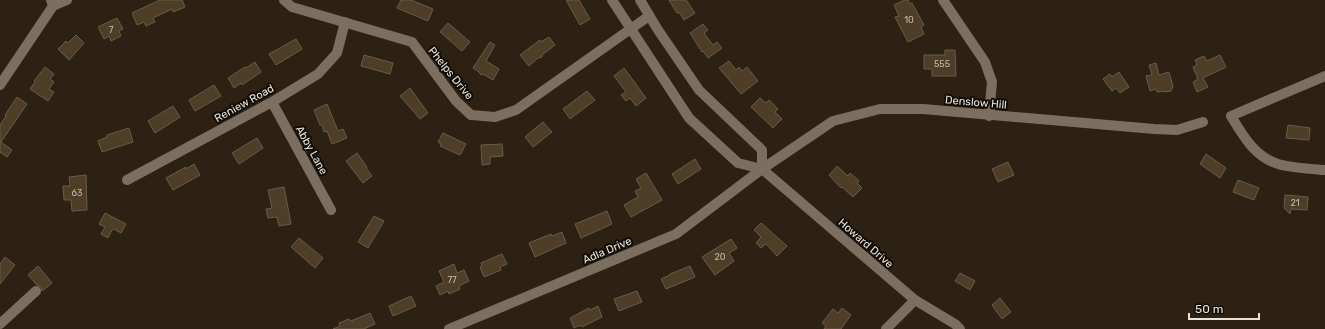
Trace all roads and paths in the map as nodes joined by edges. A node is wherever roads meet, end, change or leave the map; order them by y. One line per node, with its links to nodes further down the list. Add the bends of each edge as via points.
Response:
1 (67, 0): 6 (street)
2 (284, 0): 8 (street, Phelps Drive, via 292,7)
3 (612, 0): 9 (street, Howard Drive)
4 (640, 0): 7 (street)
5 (943, 0): 13 (street, via 985,62 992,82)
6 (52, 3): 11 (street)
7 (649, 16): 9 (street, Phelps Drive); 15 (street, via 700,90 762,150)
8 (345, 22): 9 (street, Phelps Drive, via 412,42 456,101 471,115 495,117 516,110); 12 (street, Reniew Road, via 337,53 318,74)
9 (632, 30): 15 (street, Howard Drive, via 689,118 738,163)
10 (1325, 76): 16 (street, via 1231,116 1244,138 1261,156 1278,164)
11 (0, 85)
12 (272, 102): 17 (street, Reniew Road); 18 (street, Abby Lane)
13 (990, 116): 14 (street, Denslow Hill, via 1177,130); 15 (street, Denslow Hill, via 923,109 880,109 833,121)
14 (1203, 122)
15 (762, 169): 20 (street, Howard Drive); 22 (street, Adla Drive, via 676,234)
16 (1325, 170)
17 (128, 180)
18 (331, 210)
19 (36, 292): 21 (street)
20 (915, 300): 23 (street); 24 (street, Howard Drive)
21 (0, 324)
22 (449, 329)
23 (886, 329)
24 (960, 329)

